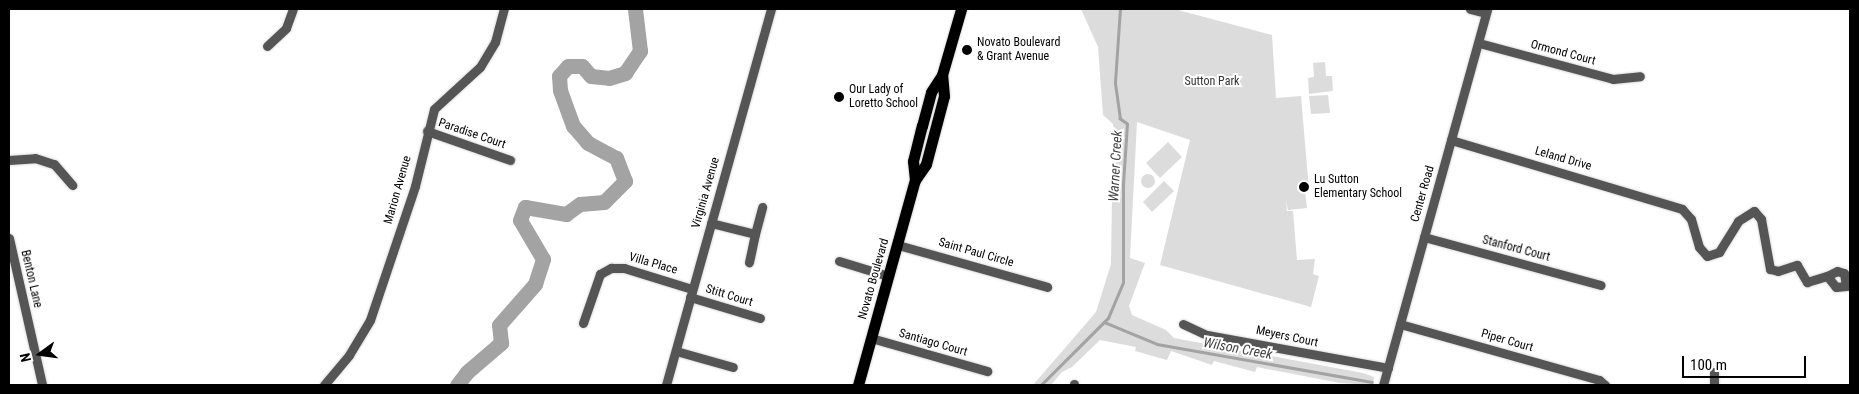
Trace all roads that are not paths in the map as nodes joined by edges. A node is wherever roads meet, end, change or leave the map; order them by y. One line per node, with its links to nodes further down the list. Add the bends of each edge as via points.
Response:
1 (293, 9): 8 (street, via 286,28)
2 (504, 9): 10 (street, Marion Avenue, via 495,42 480,67 434,109)
3 (771, 9): 16 (street, Virginia Avenue)
4 (961, 9): 20 (main road, Novato Boulevard, via 942,76 931,92 913,161 915,180)
5 (1470, 9): 6 (street)
6 (1487, 11): 7 (street, Center Road)
7 (1479, 43): 9 (street, Ormond Court, via 1613,79); 11 (street, Center Road)
8 (267, 46)
9 (1640, 76)
10 (427, 131): 13 (street, Paradise Court); 39 (street, Marion Avenue, via 415,186 370,320 350,355)
11 (1451, 140): 18 (street, Center Road); 24 (street, Leland Drive, via 1682,209 1691,219 1699,247 1707,256 1719,252 1738,221 1754,211 1761,219 1770,269 1778,271 1797,265 1807,282)
12 (9, 160): 14 (street, via 35,158 54,164)
13 (510, 160)
14 (72, 184)
15 (762, 207): 17 (street)
16 (710, 223): 17 (street); 27 (street, Virginia Avenue)
17 (755, 234): 22 (street)
18 (1424, 237): 25 (street, Stanford Court); 31 (street, Center Road)
19 (9, 238): 38 (street, Benton Lane)
20 (898, 245): 23 (main road, Novato Boulevard); 26 (street, Saint Paul Circle)
21 (839, 261): 23 (street)
22 (749, 262)
23 (888, 276): 32 (main road, Novato Boulevard)
24 (1827, 276)
25 (1601, 285)
26 (1047, 287)
27 (691, 293): 28 (street, Stitt Court); 29 (street, Villa Place, via 624,268 611,268 600,274); 33 (street, Virginia Avenue)
28 (760, 318)
29 (583, 323)
30 (1183, 324): 35 (street, Meyers Court, via 1207,334)
31 (1400, 324): 35 (street, Center Road); 43 (street, Piper Court, via 1600,380)
32 (872, 338): 36 (street, Santiago Court); 41 (main road, Novato Boulevard)
33 (676, 350): 34 (street); 40 (street, Virginia Avenue)
34 (733, 367)
35 (1388, 368): 42 (street, Center Road)
36 (987, 372)
37 (1714, 372): 44 (street)
38 (42, 385)
39 (324, 385)
40 (666, 385)
41 (858, 385)
42 (1383, 385)
43 (1605, 385)
44 (1714, 385)

